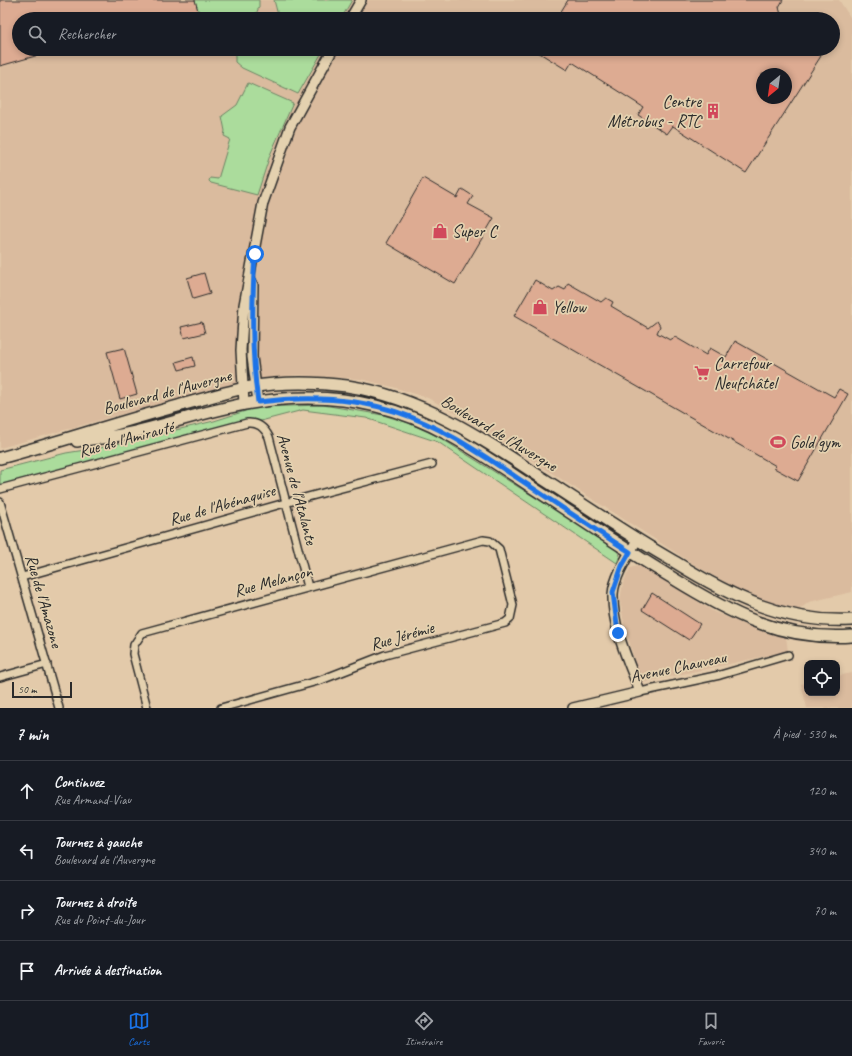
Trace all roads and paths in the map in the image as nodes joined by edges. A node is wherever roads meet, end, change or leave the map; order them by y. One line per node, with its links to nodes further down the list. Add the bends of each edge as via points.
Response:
1 (361, 0): 2 (street)
2 (354, 12)
3 (329, 56): 4 (street, via 286,137 263,203)
4 (255, 254): 5 (street, via 252,357); 6 (street, via 244,305 241,350)
5 (256, 387): 6 (main road, Boulevard de l'Auvergne); 7 (street); 16 (main road, Boulevard de l'Auvergne, via 302,384 346,386 416,405 447,418 493,445)
6 (243, 389): 8 (street); 10 (main road, Boulevard de l'Auvergne, via 113,424)
7 (258, 402): 8 (main road, Boulevard de l'Auvergne); 18 (main road, Boulevard de l'Auvergne, via 307,398 352,401 417,419 484,456)
8 (244, 404): 10 (main road, Boulevard de l'Auvergne, via 115,436)
9 (260, 425): 13 (street, Rue de l'Amirauté, via 247,423); 15 (street, Avenue de l'Atalante, via 269,437)
10 (57, 443): 11 (main road, Boulevard de l'Auvergne)
11 (0, 458)
12 (432, 464): 15 (street, Rue de l'Abénaquise)
13 (0, 488)
14 (0, 502): 19 (street, Rue de l'Amazone)
15 (285, 503): 19 (street, Rue de l'Abénaquise); 20 (street, Avenue de l'Atalante)
16 (637, 540): 18 (street); 21 (main road, Boulevard de l'Auvergne, via 712,585 758,606 805,618)
17 (490, 541): 20 (street, Rue Melançon, via 483,540); 29 (street, Rue Jérémie, via 499,549 513,605 510,619 505,623 385,655 321,680)
18 (630, 552): 22 (main road, Boulevard de l'Auvergne, via 713,603 746,619 805,635); 26 (street, via 613,592 618,633)
19 (22, 577): 24 (street, Rue de l'Amazone)
20 (308, 587): 28 (street, Rue Melançon, via 142,633 134,645 133,654)
21 (852, 620)
22 (852, 636)
23 (788, 655): 26 (street, Avenue Chauveau, via 720,675)
24 (47, 664): 25 (street); 27 (street, Rue de l'Amazone)
25 (0, 677)
26 (640, 692): 30 (street, Avenue Chauveau)
27 (59, 708)
28 (147, 708)
29 (221, 708)
30 (573, 708)

